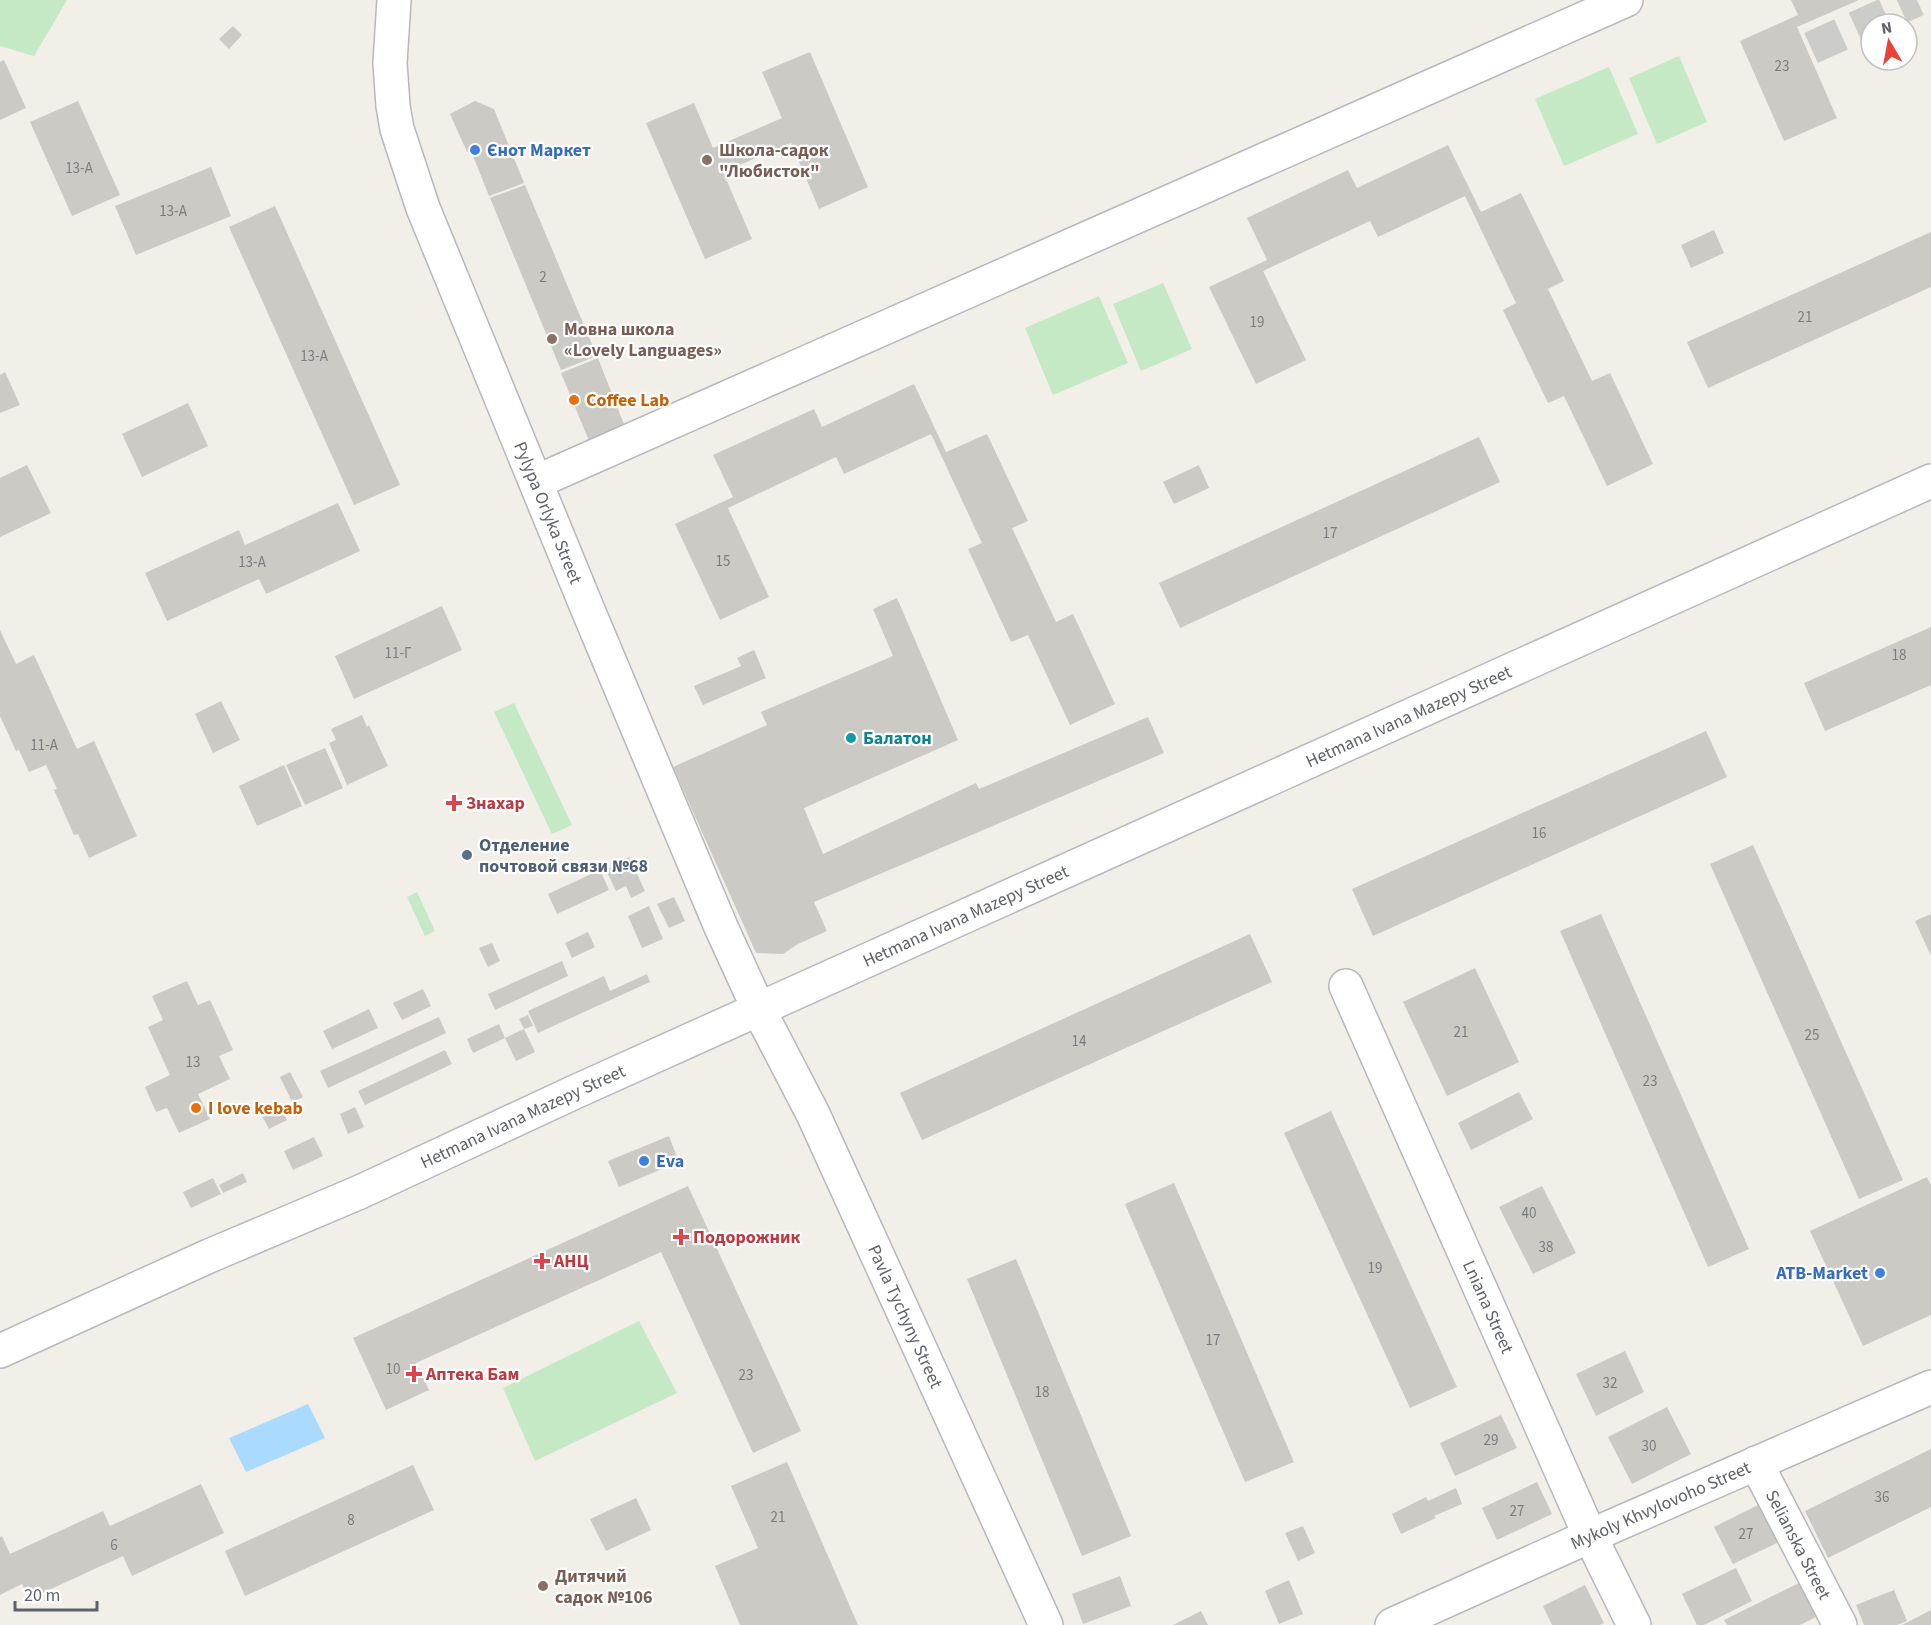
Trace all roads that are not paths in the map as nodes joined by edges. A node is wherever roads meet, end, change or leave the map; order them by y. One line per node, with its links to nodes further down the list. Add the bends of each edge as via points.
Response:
1 (394, 0): 4 (street, Pylypa Orlyka Street, via 390,63 397,129 423,208)
2 (1626, 0): 4 (street)
3 (1931, 481): 6 (street, Hetmana Ivana Mazepy Street)
4 (536, 482): 6 (street, Pylypa Orlyka Street, via 716,916)
5 (1346, 986): 10 (street, Lniana Street)
6 (759, 1010): 7 (street, Hetmana Ivana Mazepy Street); 11 (street, Pavla Tychyny Street, via 813,1114)
7 (0, 1351)
8 (1931, 1387): 9 (street, Mykoly Khvylovoho Street)
9 (1756, 1463): 10 (street, Mykoly Khvylovoho Street); 14 (street, Selianska Street)
10 (1590, 1536): 12 (street, Mykoly Khvylovoho Street); 13 (street, Lniana Street)
11 (1046, 1625)
12 (1392, 1625)
13 (1634, 1625)
14 (1840, 1625)

